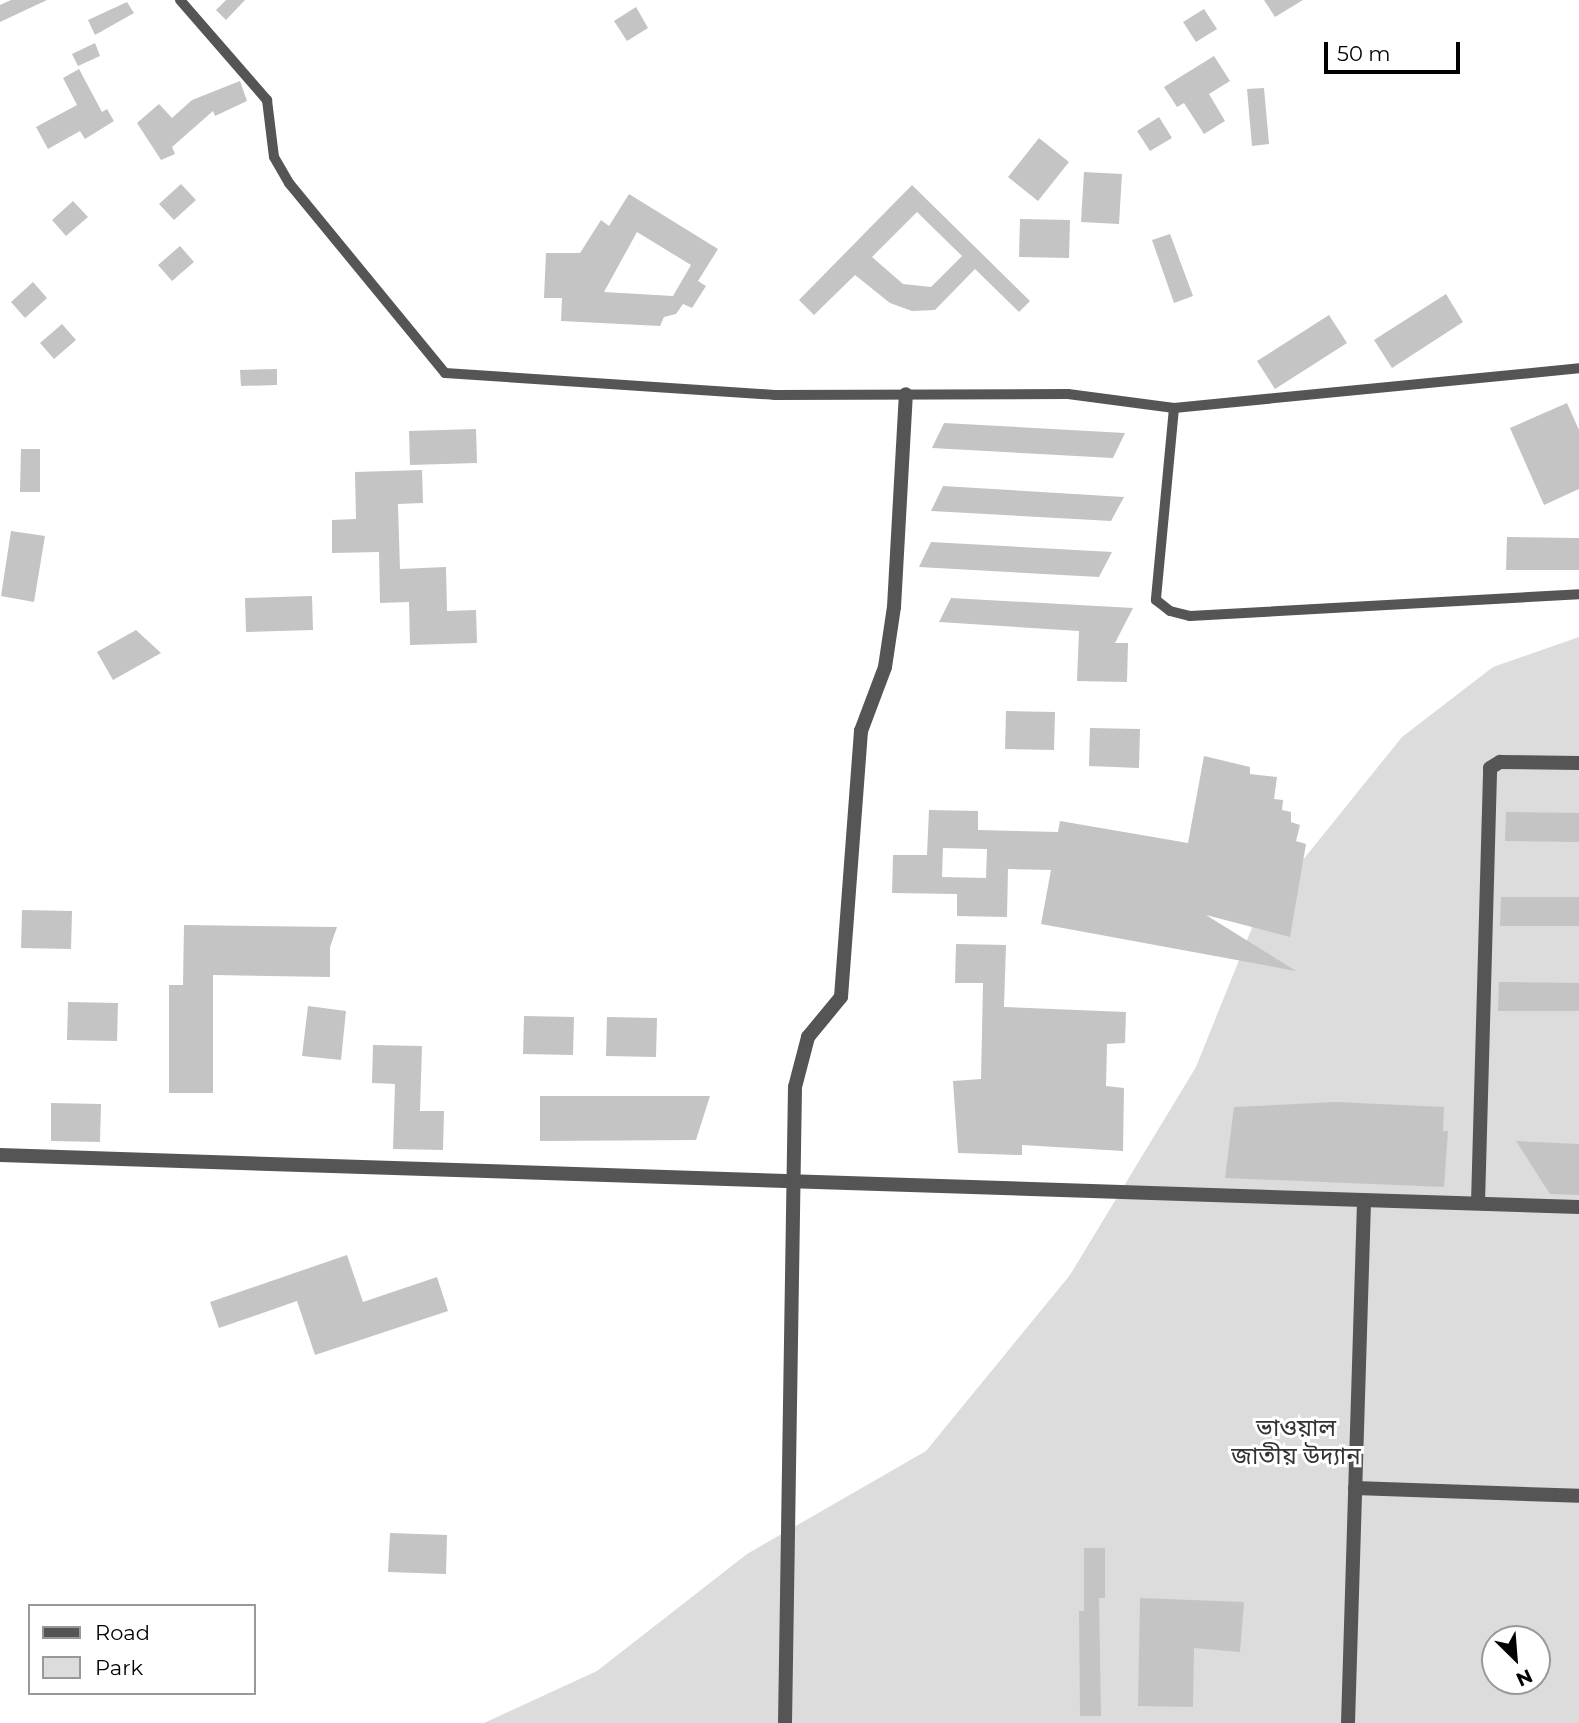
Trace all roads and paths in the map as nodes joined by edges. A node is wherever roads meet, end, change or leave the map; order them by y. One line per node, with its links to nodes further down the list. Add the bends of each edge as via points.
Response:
1 (180, 0): 3 (lane, via 267,100 274,157 289,183 445,373 774,396)
2 (1579, 368): 4 (lane)
3 (906, 394): 4 (lane, via 1068,394); 8 (street, via 894,607 885,667 861,731 842,986 836,1006 808,1037 798,1062)
4 (1174, 408): 5 (lane, via 1156,600 1170,611 1189,616)
5 (1579, 594)
6 (1579, 764): 10 (street, via 1500,762 1490,768)
7 (0, 1155): 8 (street)
8 (795, 1180): 9 (street); 14 (street)
9 (1364, 1201): 10 (street); 12 (street)
10 (1478, 1203): 11 (street)
11 (1579, 1208)
12 (1355, 1488): 13 (street); 15 (street)
13 (1579, 1496)
14 (785, 1723)
15 (1348, 1723)

